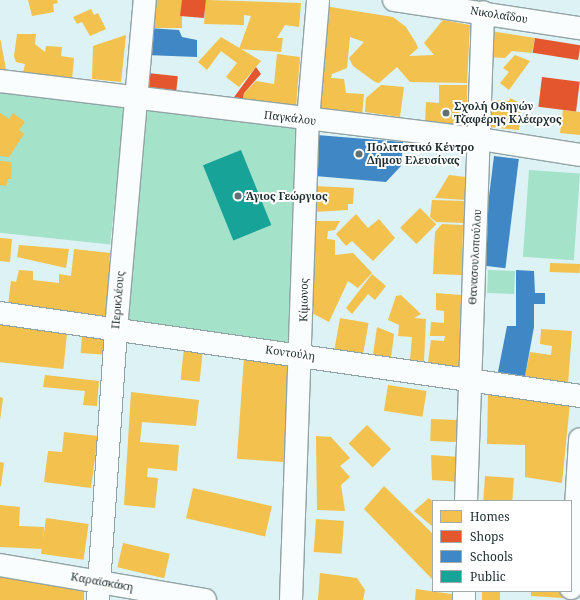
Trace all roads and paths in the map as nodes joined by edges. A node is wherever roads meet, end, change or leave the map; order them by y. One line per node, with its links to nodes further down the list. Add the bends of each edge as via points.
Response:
1 (145, 0): 7 (street, Περικλέους)
2 (318, 0): 8 (street, Κίμωνος)
3 (394, 0): 4 (street, Νικολαΐδου)
4 (483, 12): 5 (street, Νικολαΐδου); 9 (street, Θανασουλοπούλου)
5 (580, 28)
6 (0, 80): 7 (street, Παγκάλου)
7 (135, 96): 8 (street, Παγκάλου); 12 (street, Περικλέους)
8 (308, 120): 9 (street, Παγκάλου); 13 (street, Κίμωνος)
9 (480, 139): 10 (street, Παγκάλου); 14 (street, Θανασουλοπούλου)
10 (580, 155)
11 (0, 313): 12 (street, Κοντούλη)
12 (116, 329): 13 (street, Κοντούλη); 20 (street, Περικλέους)
13 (302, 354): 14 (street, Κοντούλη); 22 (street, Κίμωνος)
14 (469, 381): 15 (street, Κοντούλη); 17 (street, Θανασουλοπούλου)
15 (580, 396)
16 (580, 439): 19 (street)
17 (466, 500)
18 (0, 565): 20 (street, Καραϊσκάκη)
19 (572, 571)
20 (98, 591): 21 (street, Καραϊσκάκη)
21 (204, 600)
22 (291, 600)

